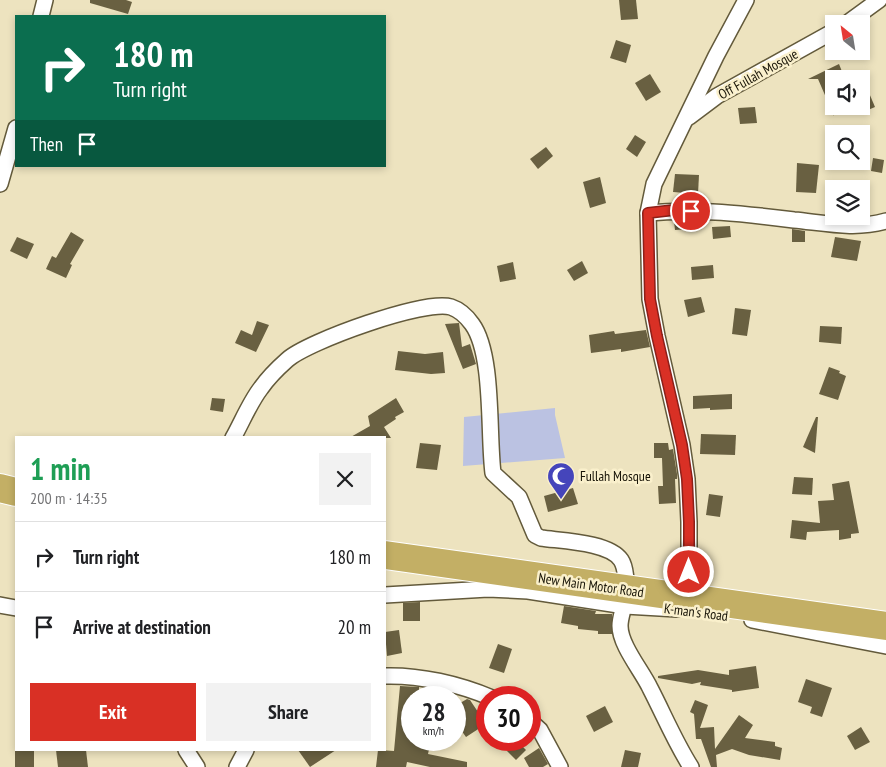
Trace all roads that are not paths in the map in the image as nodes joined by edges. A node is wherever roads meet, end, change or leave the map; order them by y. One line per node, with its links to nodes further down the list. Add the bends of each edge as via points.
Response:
1 (45, 0): 4 (street)
2 (746, 0): 7 (street, Off Fullah Mosque)
3 (879, 0): 5 (street)
4 (41, 15)
5 (858, 15)
6 (825, 36): 7 (street, Off Fullah Mosque, via 717,96)
7 (685, 120): 10 (street, Off Fullah Mosque, via 654,184)
8 (15, 132): 9 (street)
9 (0, 184)
10 (648, 213): 11 (street, via 674,210 740,214 858,226); 19 (street, Off Fullah Mosque, via 650,299 687,479)
11 (886, 222)
12 (234, 436): 20 (street, via 260,388 289,359 355,327 414,310 450,307 465,315 479,336 487,374 493,473 519,497 535,535 610,550 620,558 625,568)
13 (0, 473): 14 (highway)
14 (15, 476)
15 (0, 488): 16 (highway)
16 (15, 492)
17 (386, 542): 20 (highway, New Main Motor Road)
18 (386, 555): 20 (highway, New Main Motor Road)
19 (689, 587): 20 (highway, New Main Motor Road); 24 (highway, New Main Motor Road)
20 (626, 591): 21 (street, via 488,589); 25 (highway, New Main Motor Road); 36 (street, via 620,626 623,639)
21 (386, 595)
22 (0, 605): 23 (street)
23 (15, 608)
24 (886, 612)
25 (770, 617): 26 (highway, New Main Motor Road); 27 (street)
26 (886, 626)
27 (886, 646)
28 (386, 676): 29 (street, via 438,681)
29 (476, 691)
30 (541, 732): 35 (street)
31 (187, 751): 33 (street)
32 (245, 751): 34 (street)
33 (197, 767)
34 (237, 767)
35 (560, 767)
36 (691, 767)

